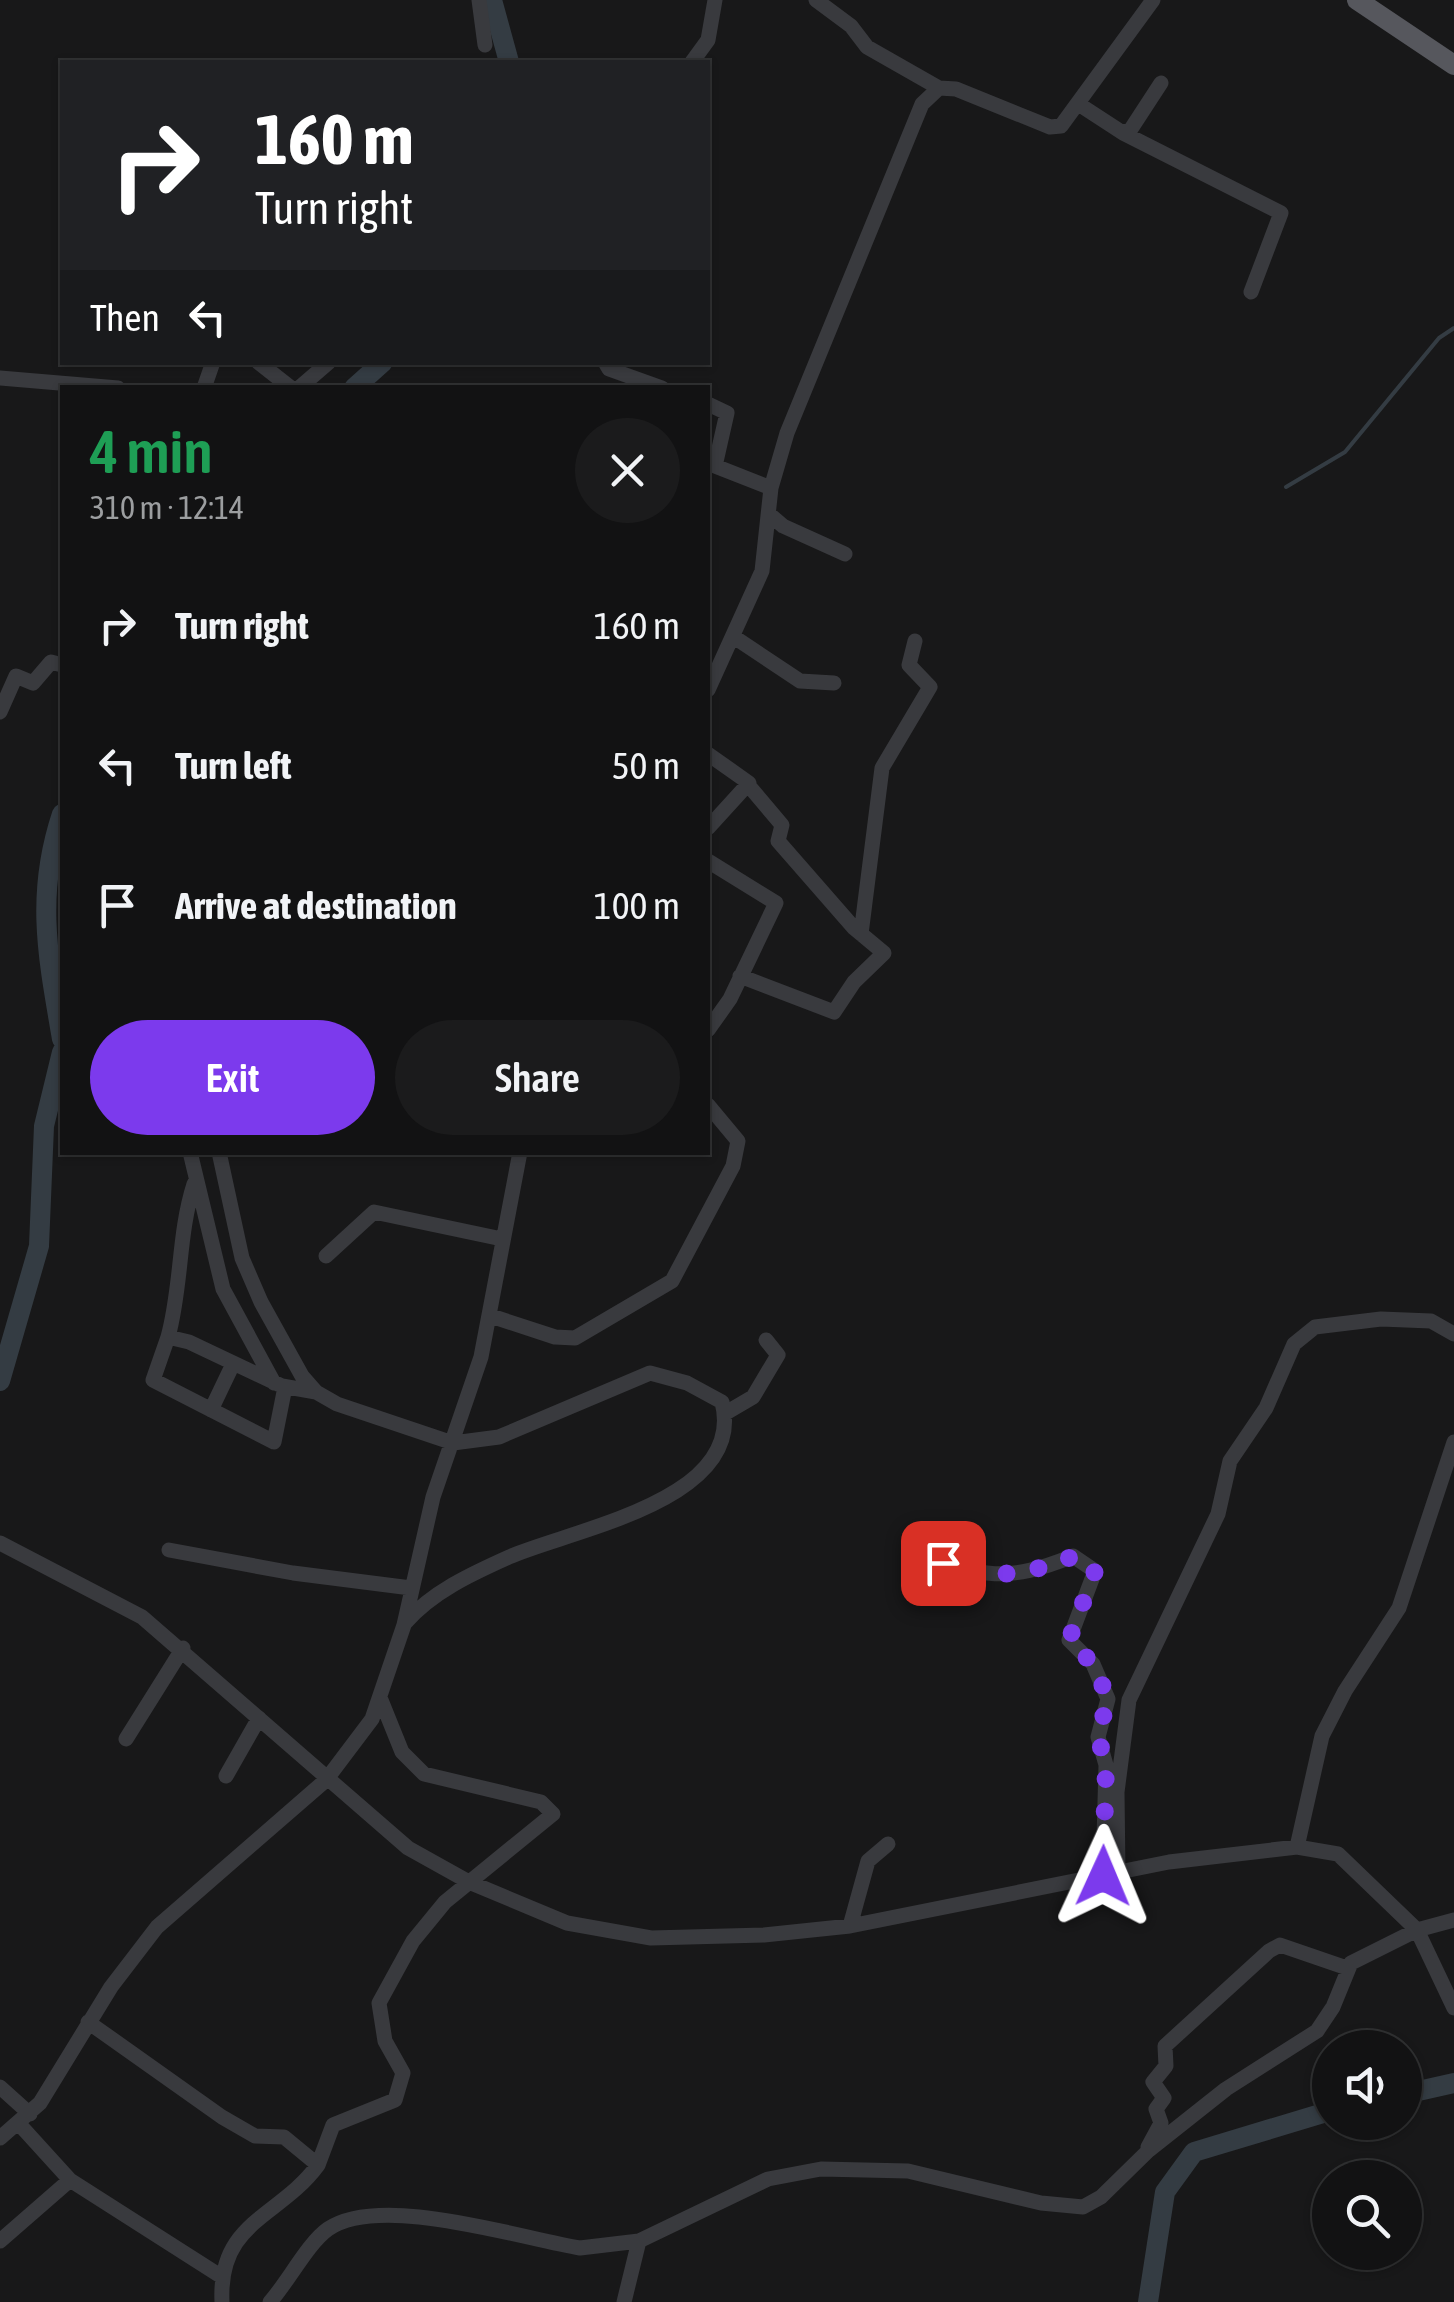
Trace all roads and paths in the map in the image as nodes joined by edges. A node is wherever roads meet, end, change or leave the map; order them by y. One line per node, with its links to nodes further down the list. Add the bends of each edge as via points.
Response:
1 (478, 0): 6 (street)
2 (715, 0): 7 (street, via 708,40)
3 (816, 0): 10 (street, via 867,47)
4 (1154, 0): 11 (street)
5 (1357, 0): 8 (main road)
6 (485, 44)
7 (693, 60)
8 (1454, 64)
9 (1161, 83): 12 (street)
10 (939, 88): 11 (street, via 1055,128); 23 (street, via 922,104 787,433)
11 (1080, 105): 12 (street)
12 (1123, 133): 13 (street, via 1282,214)
13 (1251, 292)
14 (262, 365): 19 (street)
15 (326, 365): 20 (street)
16 (606, 365): 21 (street)
17 (0, 378): 18 (street)
18 (83, 385)
19 (287, 385)
20 (302, 385)
21 (654, 385)
22 (710, 405): 23 (street, via 727,415 715,466)
23 (771, 488): 24 (street)
24 (769, 514): 25 (street); 26 (street, via 762,572)
25 (845, 554)
26 (734, 638): 29 (street, via 800,681); 30 (street)
27 (915, 641): 36 (street, via 909,665 930,687 882,768)
28 (60, 664): 31 (street, via 51,662 33,683 18,675)
29 (834, 682)
30 (710, 686)
31 (0, 712)
32 (710, 755): 33 (street)
33 (749, 786): 34 (street); 36 (street, via 782,825 778,841)
34 (710, 826)
35 (710, 862): 37 (street, via 776,901)
36 (861, 934): 37 (street, via 884,954 834,1012)
37 (740, 976): 38 (street)
38 (710, 1027)
39 (710, 1108): 46 (street, via 738,1141 732,1166 672,1281 574,1338)
40 (191, 1155): 43 (street)
41 (219, 1155): 52 (street, via 248,1274)
42 (519, 1155): 44 (street)
43 (195, 1180): 48 (street); 51 (street, via 223,1289)
44 (502, 1239): 45 (street, via 374,1212); 46 (street)
45 (326, 1256)
46 (491, 1316): 56 (street)
47 (1454, 1334): 70 (street, via 1432,1321 1392,1318 1315,1327 1294,1344 1266,1408 1230,1460 1218,1514 1129,1700)
48 (168, 1337): 50 (street); 53 (street, via 153,1382)
49 (766, 1340): 54 (street, via 778,1355 752,1397)
50 (234, 1364): 51 (street); 53 (street)
51 (279, 1385): 52 (street); 53 (street, via 276,1442)
52 (316, 1392): 56 (street, via 371,1418)
53 (211, 1410)
54 (724, 1414): 56 (street, via 708,1392 650,1373 499,1436); 61 (street, via 708,1465 674,1495 510,1557 433,1596)
55 (1454, 1442): 69 (street, via 1399,1608 1322,1736)
56 (452, 1443): 60 (street)
57 (0, 1543): 62 (street, via 142,1617)
58 (169, 1550): 60 (street)
59 (914, 1553): 70 (street, via 972,1572 1027,1574 1074,1556 1095,1571 1069,1640 1093,1664 1108,1698 1098,1737 1106,1765)
60 (411, 1588): 61 (street)
61 (405, 1623): 63 (street)
62 (183, 1648): 64 (street); 65 (street)
63 (381, 1700): 67 (street, via 360,1740); 71 (street, via 402,1752 424,1774 552,1808 550,1820)
64 (259, 1718): 66 (street); 67 (street)
65 (126, 1739)
66 (226, 1776)
67 (326, 1780): 71 (street, via 392,1837); 77 (street, via 157,1926)
68 (888, 1844): 73 (street, via 868,1862)
69 (1297, 1847): 70 (street); 74 (street, via 1338,1854)
70 (1111, 1874): 73 (street)
71 (468, 1882): 73 (street, via 567,1924 626,1936 764,1935); 82 (street, via 428,1921 379,2003 385,2041 403,2072 399,2096 333,2125)
72 (1454, 1920): 74 (street)
73 (850, 1926)
74 (1417, 1930): 75 (street); 76 (street)
75 (1348, 1968): 81 (street, via 1317,2031 1256,2067); 81 (street, via 1280,1945 1165,2046 1165,2068 1153,2082 1164,2096 1156,2109 1161,2123)
76 (1454, 2008)
77 (88, 2022): 79 (street); 82 (street, via 222,2117 255,2136 284,2136)
78 (0, 2087): 79 (street)
79 (25, 2120): 80 (street); 83 (street)
80 (0, 2138)
81 (1149, 2150): 85 (street, via 1102,2197 1083,2206 1056,2206 908,2171 821,2169 768,2179)
82 (318, 2165): 86 (street, via 298,2190 244,2230)
83 (70, 2180): 84 (street); 86 (street)
84 (0, 2240)
85 (639, 2241): 88 (street, via 580,2248 414,2216 347,2220 323,2232); 89 (street)
86 (222, 2277): 87 (street)
87 (222, 2302)
88 (270, 2302)
89 (624, 2302)

